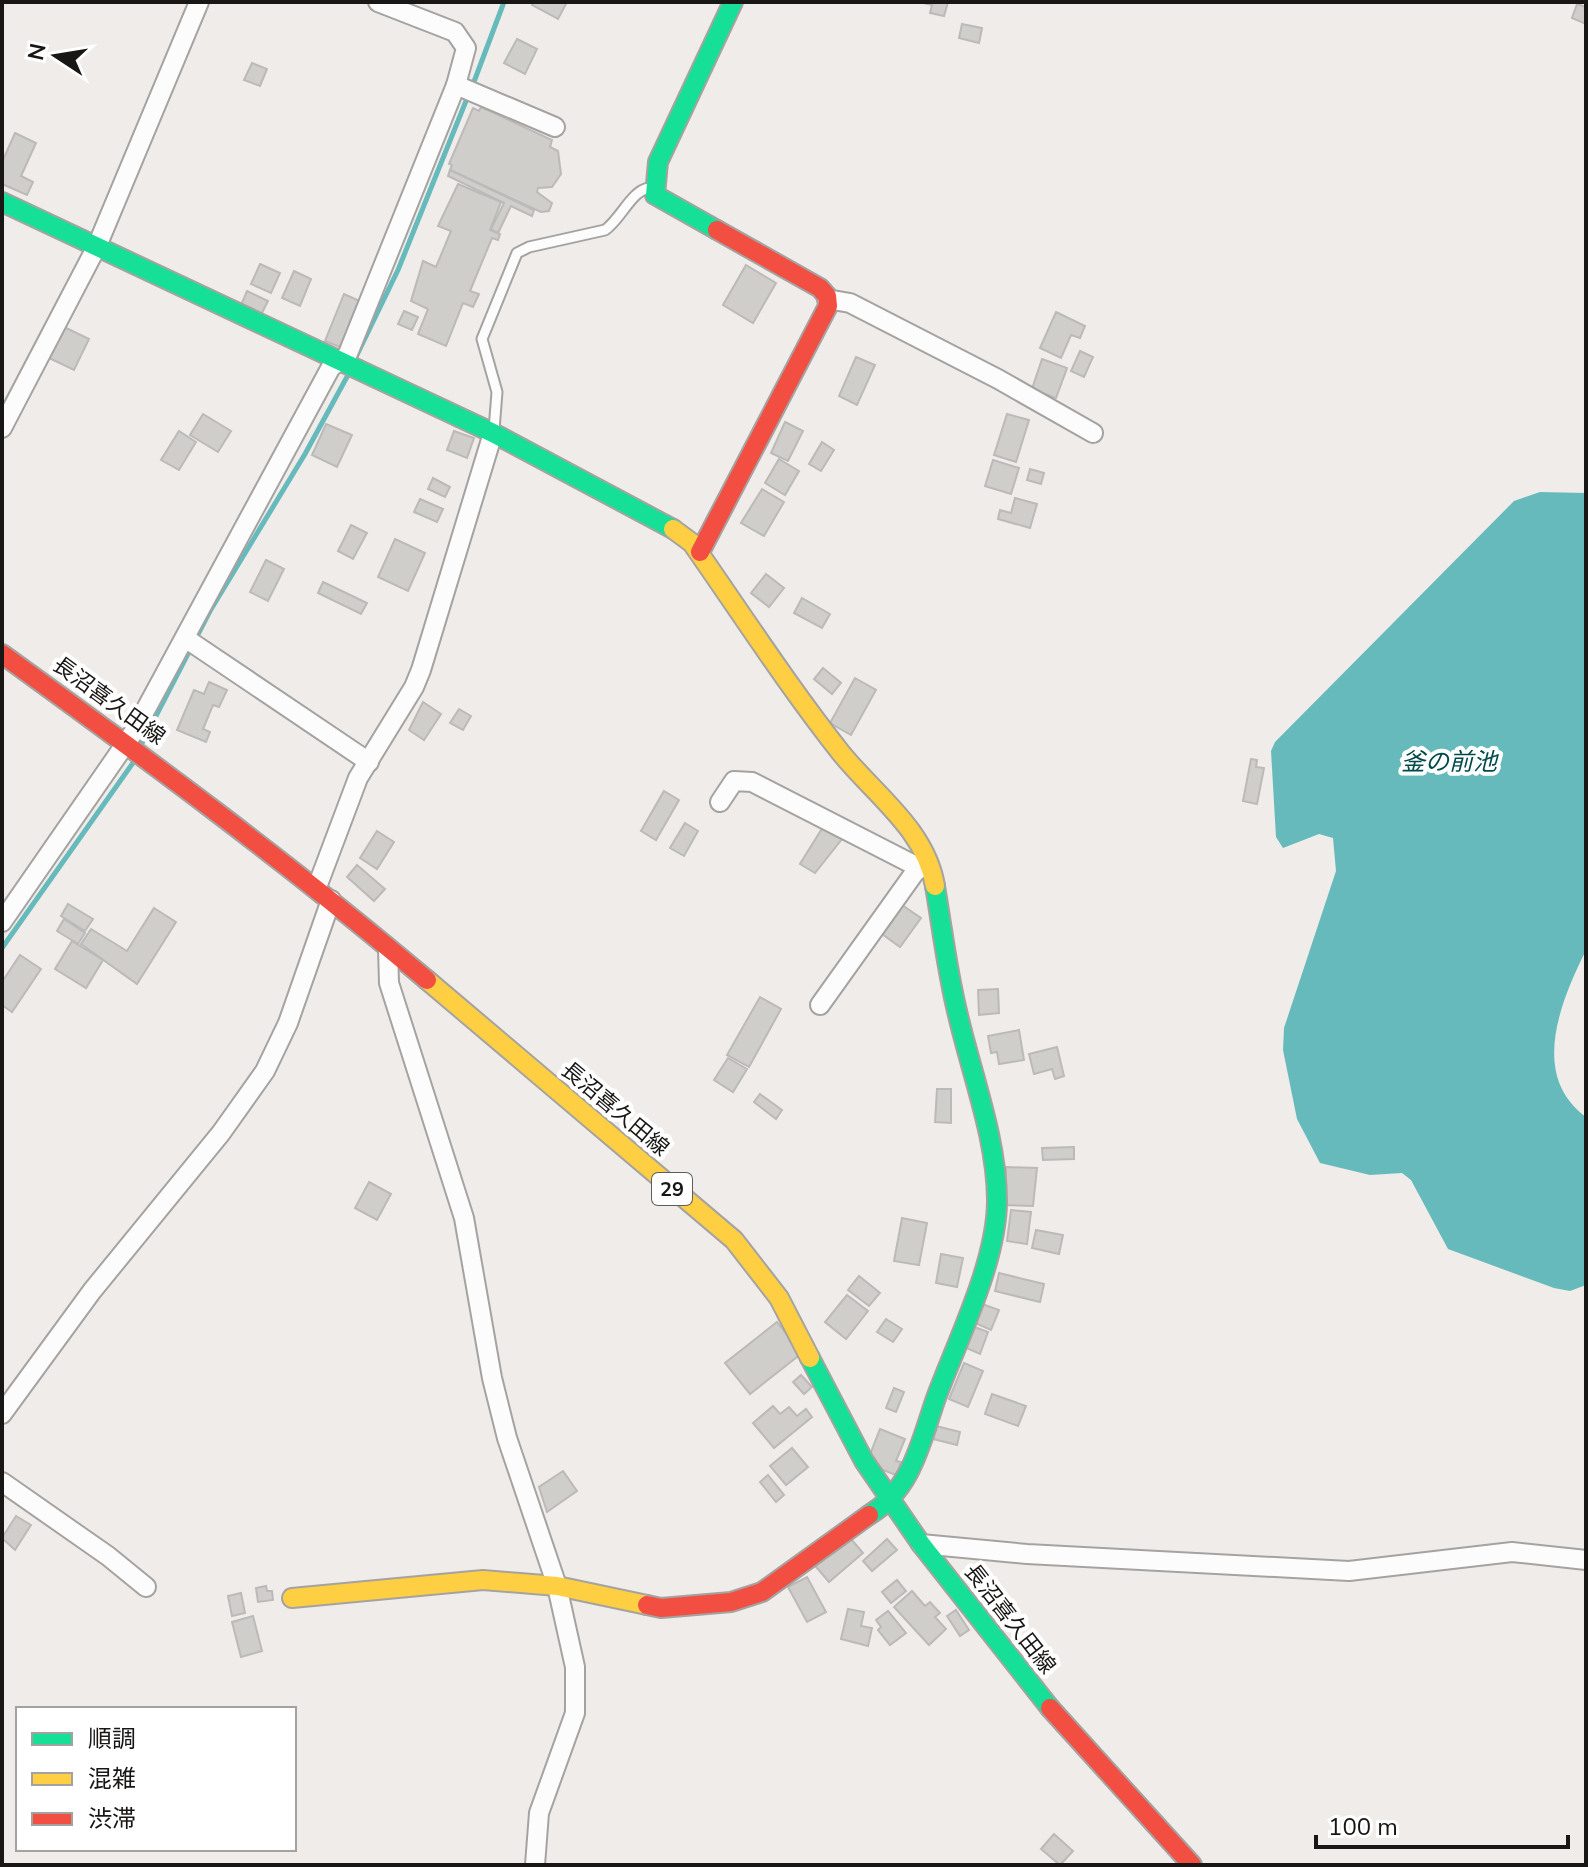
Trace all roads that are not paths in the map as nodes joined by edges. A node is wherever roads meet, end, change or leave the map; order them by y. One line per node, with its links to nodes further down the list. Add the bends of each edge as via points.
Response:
1 (199, 2): 8 (street)
2 (733, 2): 6 (street, via 658,162)
3 (390, 4): 4 (street, via 455,32 464,43)
4 (456, 85): 5 (street); 10 (street, via 347,356)
5 (555, 127)
6 (653, 187): 9 (street, via 664,203 820,288); 12 (lane, via 638,192 605,230 517,253 482,339 497,392)
7 (2, 202): 8 (street)
8 (97, 246): 10 (street); 11 (street)
9 (827, 299): 13 (street, via 863,310); 14 (street, via 828,306)
10 (338, 363): 12 (street); 15 (street, via 331,367)
11 (2, 428)
12 (493, 433): 14 (street, via 672,528); 18 (street, via 421,670)
13 (1093, 433)
14 (700, 552): 20 (street, via 833,742 911,831)
15 (185, 638): 17 (street); 18 (street)
16 (2, 654): 17 (street, 長沼喜久田線 / 29)
17 (126, 742): 21 (street, 長沼喜久田線 / 29); 22 (street)
18 (369, 762): 21 (street, via 353,790)
19 (720, 802): 20 (street, via 731,783 748,781)
20 (925, 864): 26 (street); 29 (street, via 988,1134 997,1202 978,1284 909,1473)
21 (317, 887): 23 (street, 長沼喜久田線 / 29)
22 (10, 897): 24 (street)
23 (331, 900): 25 (street, 長沼喜久田線 / 29); 27 (street, via 288,1023 265,1071)
24 (2, 922)
25 (388, 949): 29 (street, 長沼喜久田線 / 29, via 734,1240 779,1298); 32 (street, via 395,1007 464,1218 479,1316 507,1438)
26 (820, 1005)
27 (2, 1414)
28 (2, 1482): 33 (street)
29 (891, 1502): 30 (street, 長沼喜久田線 / 29); 32 (street, via 837,1535 775,1584 731,1602 661,1608)
30 (921, 1544): 31 (street, via 1349,1571 1512,1552); 36 (street, 長沼喜久田線 / 29, via 1072,1736)
31 (1586, 1560)
32 (557, 1586): 34 (street, via 483,1580); 35 (street, via 577,1689 568,1738 539,1813)
33 (146, 1587)
34 (292, 1598)
35 (535, 1865)
36 (1192, 1865)

